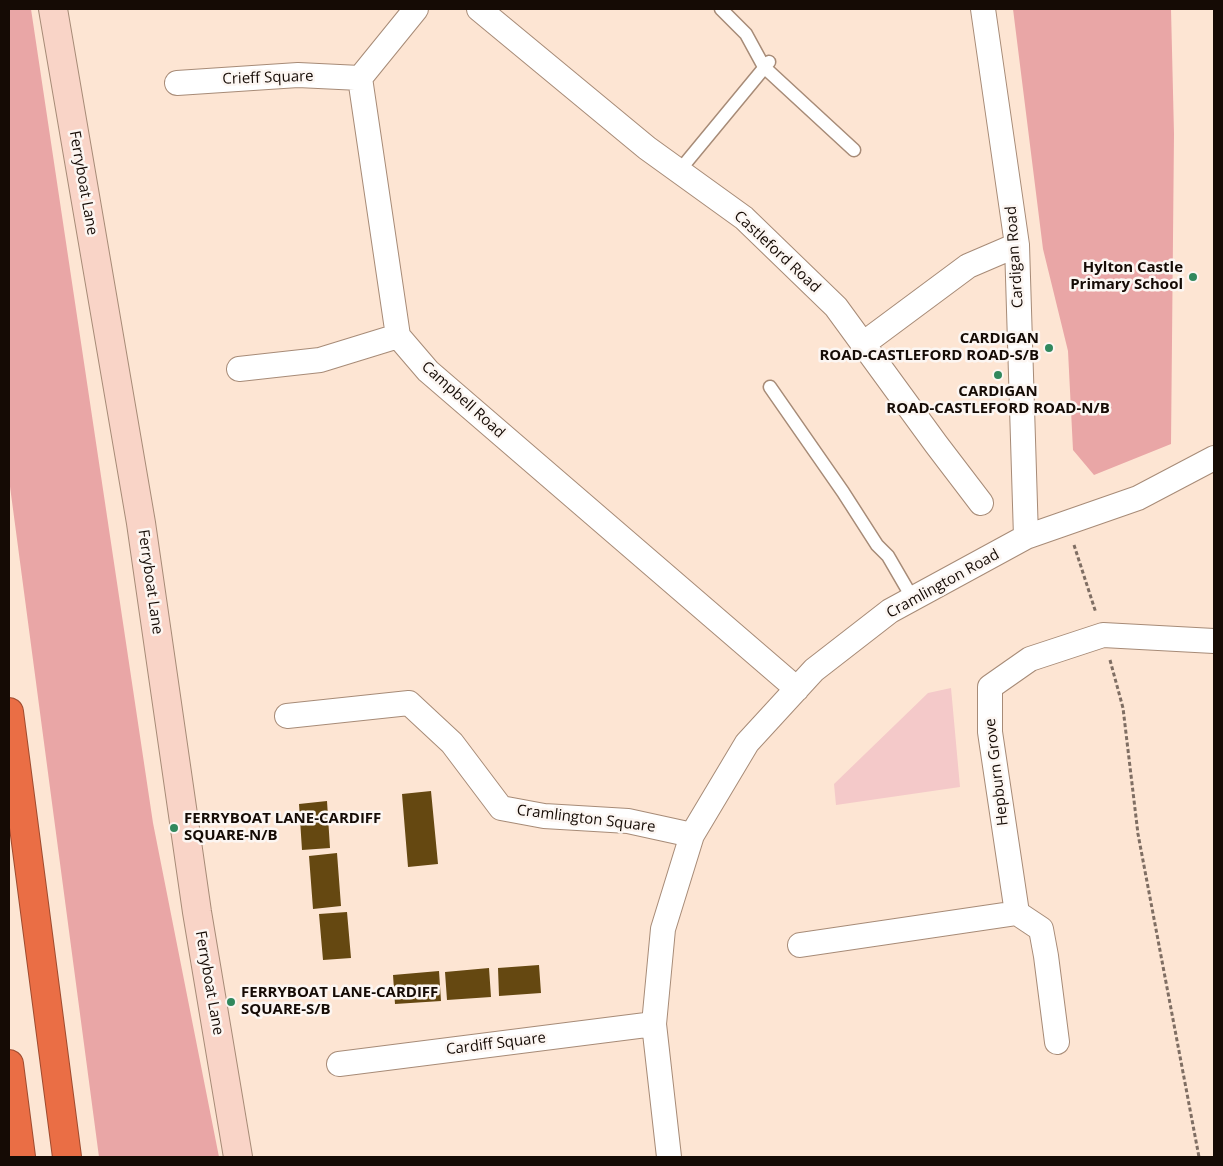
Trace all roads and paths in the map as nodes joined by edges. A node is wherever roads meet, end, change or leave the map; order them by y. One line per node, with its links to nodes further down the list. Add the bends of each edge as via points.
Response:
1 (53, 9): 35 (street, Ferryboat Lane, via 141,524 197,912)
2 (416, 9): 7 (street)
3 (479, 9): 10 (street, Castleford Road)
4 (722, 9): 6 (lane, via 746,34)
5 (983, 9): 11 (street, Cardigan Road)
6 (767, 64): 9 (lane); 10 (lane)
7 (360, 78): 8 (street, Crieff Square, via 298,75); 12 (street)
8 (176, 83)
9 (854, 150)
10 (679, 171): 13 (street, Castleford Road, via 744,218 836,307)
11 (1017, 245): 13 (street, via 968,266); 19 (street, Cardigan Road)
12 (398, 336): 14 (street, via 320,360); 23 (street, Campbell Road, via 428,371)
13 (863, 344): 17 (street, Castleford Road)
14 (239, 369)
15 (770, 387): 20 (lane, via 877,545 888,556)
16 (1214, 458): 18 (street, Cramlington Road, via 1138,498)
17 (981, 503)
18 (1067, 523): 19 (street, Cramlington Road); 21 (path)
19 (1026, 538): 20 (street, Cramlington Road)
20 (913, 599): 23 (street, Cramlington Road, via 890,611 814,670)
21 (1103, 635): 22 (street, Hepburn Grove); 27 (street, Hepburn Grove, via 1030,659 990,686 990,732); 37 (path, via 1123,708 1138,834)
22 (1214, 641)
23 (797, 689): 26 (street, Cramlington Road, via 746,743)
24 (9, 712): 34 (highway)
25 (287, 716): 26 (street, Cramlington Square, via 409,703 452,743 501,808 544,816 628,821)
26 (692, 835): 29 (street, Cramlington Road, via 663,929)
27 (1017, 913): 28 (street); 30 (street, via 1041,929)
28 (800, 945)
29 (654, 1024): 32 (street, Cardiff Square); 36 (street, Cramlington Road)
30 (1057, 1042)
31 (9, 1064): 33 (highway)
32 (339, 1064)
33 (21, 1157)
34 (67, 1157)
35 (238, 1157)
36 (670, 1157)
37 (1199, 1157)

